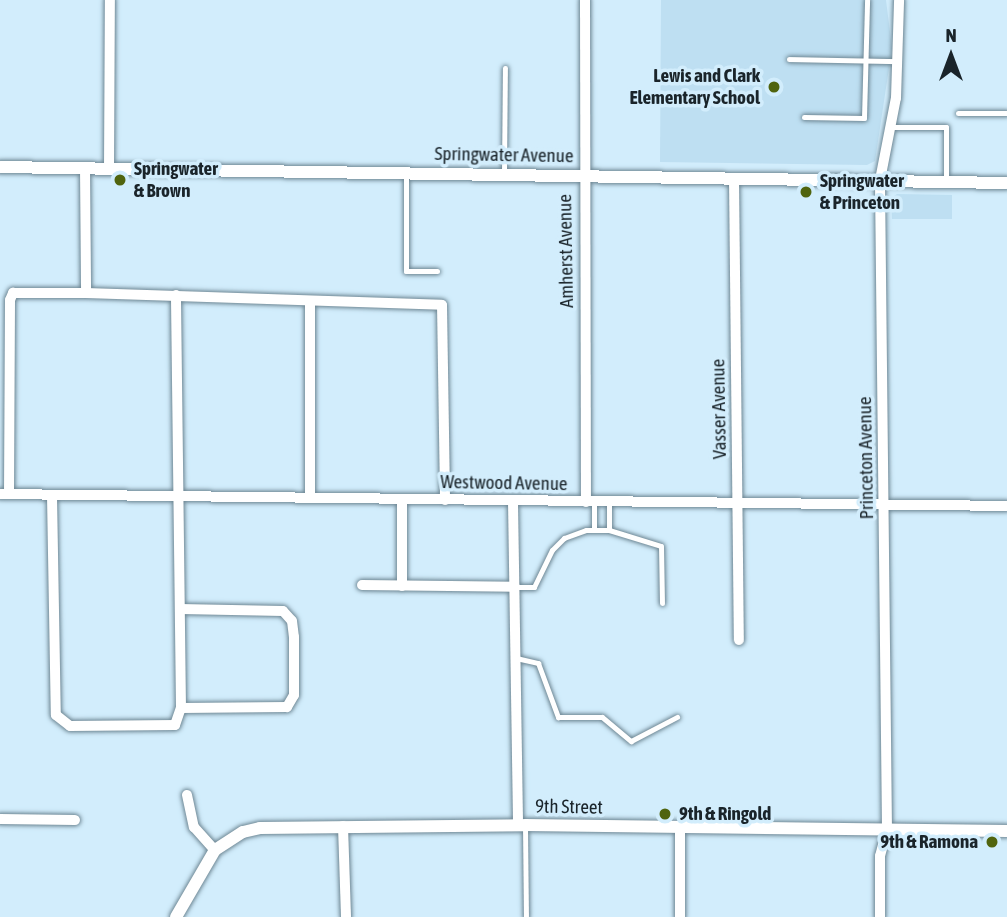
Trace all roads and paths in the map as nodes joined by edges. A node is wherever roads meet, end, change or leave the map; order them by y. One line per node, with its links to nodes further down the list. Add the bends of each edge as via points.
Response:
1 (110, 0): 15 (street)
2 (585, 0): 18 (street, Amherst Avenue)
3 (867, 0): 6 (lane)
4 (899, 0): 7 (street, Princeton Avenue)
5 (789, 59): 6 (lane)
6 (866, 60): 7 (lane); 11 (lane, via 864,118)
7 (898, 61): 12 (street, Princeton Avenue)
8 (505, 68): 17 (lane)
9 (958, 113): 10 (lane)
10 (1007, 113)
11 (804, 117)
12 (891, 127): 20 (street, Princeton Avenue); 21 (lane, via 946,127)
13 (0, 167): 14 (street, Springwater Avenue)
14 (85, 168): 15 (street, Springwater Avenue); 24 (street)
15 (109, 169): 16 (street, Springwater Avenue)
16 (406, 173): 17 (street, Springwater Avenue); 23 (lane, via 406,271)
17 (504, 174): 18 (street, Springwater Avenue)
18 (583, 176): 19 (street, Springwater Avenue); 34 (street, Amherst Avenue)
19 (734, 177): 20 (street, Springwater Avenue); 36 (street, Vasser Avenue)
20 (880, 180): 21 (street, Springwater Avenue); 37 (street, Princeton Avenue)
21 (946, 181): 22 (street, Springwater Avenue)
22 (1007, 183)
23 (437, 271)
24 (86, 293): 25 (street); 27 (street, via 13,293)
25 (176, 295): 26 (street); 29 (street)
26 (310, 301): 30 (street); 32 (street, via 442,305)
27 (4, 494): 28 (street, Westwood Avenue)
28 (52, 496): 29 (street, Westwood Avenue); 48 (street, via 59,720 70,726 161,728)
29 (178, 496): 30 (street, Westwood Avenue); 45 (street)
30 (310, 498): 31 (street, Westwood Avenue)
31 (402, 500): 32 (street, Westwood Avenue); 42 (street)
32 (444, 500): 33 (street, Westwood Avenue)
33 (513, 502): 34 (street, Westwood Avenue); 43 (street)
34 (590, 502): 35 (street, Westwood Avenue); 39 (lane)
35 (609, 502): 36 (street, Westwood Avenue); 40 (lane)
36 (737, 504): 37 (street, Westwood Avenue); 46 (street, Vasser Avenue)
37 (884, 506): 38 (street, Westwood Avenue); 56 (street, Princeton Avenue)
38 (1007, 506)
39 (594, 529): 40 (lane); 43 (lane, via 559,542 534,587)
40 (609, 530): 44 (lane, via 662,546)
41 (362, 586): 42 (street)
42 (402, 586): 43 (street)
43 (516, 587): 47 (street)
44 (662, 603)
45 (180, 609): 48 (street); 48 (street, via 283,611 292,621 294,637 294,695 287,707)
46 (739, 640)
47 (516, 658): 49 (lane, via 538,663 558,717 603,717 631,740); 53 (street)
48 (181, 713)
49 (677, 717)
50 (187, 795): 58 (street, via 194,827)
51 (0, 819): 52 (street)
52 (75, 820)
53 (522, 825): 54 (street, 9th Street); 55 (street, 9th Street); 61 (lane)
54 (343, 826): 58 (street, 9th Street, via 260,828 243,832); 60 (street)
55 (680, 828): 56 (street, 9th Street); 62 (street)
56 (887, 830): 57 (street, 9th Street); 63 (street, Princeton Avenue, via 880,856)
57 (1007, 831)
58 (215, 850): 59 (street, 9th Street)
59 (176, 917)
60 (346, 917)
61 (526, 917)
62 (680, 917)
63 (880, 917)

